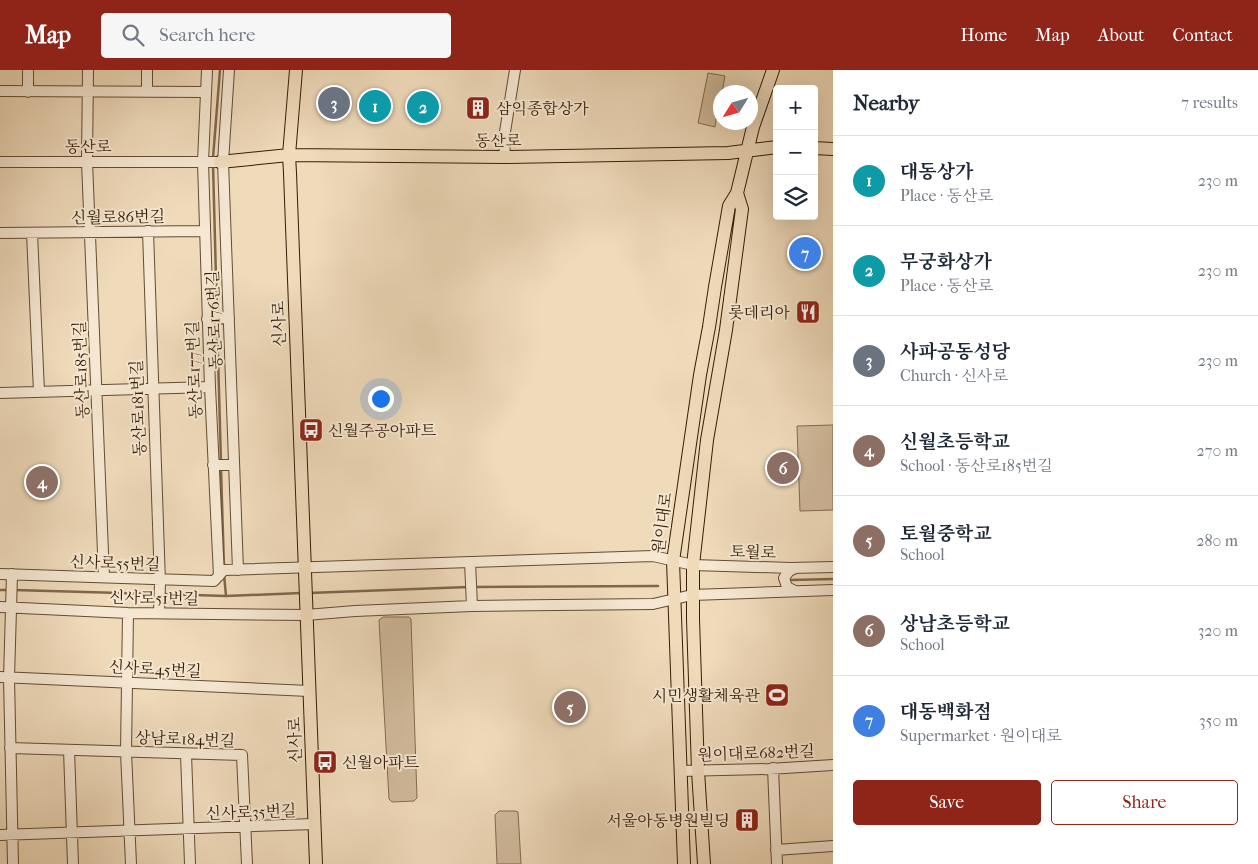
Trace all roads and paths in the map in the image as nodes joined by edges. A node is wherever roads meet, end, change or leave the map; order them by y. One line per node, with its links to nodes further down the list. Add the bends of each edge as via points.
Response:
1 (28, 70): 10 (street)
2 (88, 70): 11 (street, 동산로185번길)
3 (147, 70): 12 (street)
4 (207, 70): 13 (street)
5 (229, 70): 22 (street, 동산로176번길)
6 (296, 70): 18 (main road, 신사로)
7 (515, 70): 19 (street, via 504,138)
8 (773, 70): 17 (main road, 원이대로)
9 (0, 92): 10 (street)
10 (28, 92): 11 (street)
11 (88, 92): 12 (street); 21 (street, 동산로185번길)
12 (147, 92): 13 (street)
13 (206, 92): 22 (street)
14 (773, 148): 17 (main road, 동산로)
15 (818, 148): 16 (main road)
16 (833, 149)
17 (747, 151): 19 (main road, 동산로); 23 (main road, 원이대로)
18 (289, 155): 19 (main road, 동산로); 22 (main road, 동산로); 45 (main road, 신사로)
19 (505, 157)
20 (0, 162): 21 (street, 동산로)
21 (87, 162): 22 (street, 동산로); 27 (street, 동산로185번길)
22 (213, 162): 25 (street, 동산로177번길); 29 (street, 동산로176번길)
23 (737, 193): 38 (main road, 원이대로, via 729,206 714,287); 40 (main road, 원이대로, via 742,209 707,440)
24 (148, 231): 25 (street, 신월로86번길); 27 (street, 신월로86번길); 32 (street, 동산로181번길)
25 (205, 231): 30 (street, 동산로177번길)
26 (32, 232): 27 (street, 신월로86번길); 28 (street, 신월로86번길); 34 (street)
27 (91, 232): 33 (street, 동산로185번길)
28 (0, 233)
29 (227, 318): 30 (street); 37 (street, 동산로176번길)
30 (210, 319): 31 (street, 동산로177번길)
31 (210, 387): 32 (street); 36 (street, 동산로177번길)
32 (153, 389): 33 (street); 49 (street, 동산로181번길)
33 (97, 390): 34 (street); 48 (street, 동산로185번길)
34 (40, 392): 35 (street)
35 (0, 393)
36 (215, 465): 37 (street); 44 (street, 동산로177번길)
37 (233, 465): 43 (street, 동산로176번길)
38 (673, 561): 39 (street, 토월로, via 653,556); 40 (street, 토월로); 53 (main road, 원이대로)
39 (470, 562): 45 (street, 토월로); 55 (street)
40 (693, 565): 42 (street, 토월로); 52 (main road, 원이대로)
41 (833, 567): 42 (street, 토월로)
42 (797, 568): 51 (street, via 784,578 787,587)
43 (237, 570): 44 (street, 신사로55번길); 45 (street)
44 (222, 573): 49 (street, 신사로55번길, via 214,581)
45 (305, 573): 58 (main road, 신사로)
46 (0, 574): 47 (street, 신사로55번길)
47 (12, 576): 48 (street, 신사로55번길); 54 (street)
48 (104, 578): 49 (street, 신사로55번길)
49 (159, 581): 56 (street, 동산로181번길)
50 (833, 590): 51 (street)
51 (795, 591): 52 (street)
52 (692, 595): 53 (street, 신사로51번길); 70 (main road, 원이대로)
53 (674, 601): 55 (street, 신사로51번길); 71 (main road, 원이대로)
54 (7, 606): 57 (street, 신사로51번길); 59 (street)
55 (472, 606): 58 (street, 신사로51번길)
56 (159, 611): 57 (street, 신사로51번길); 58 (street, 신사로51번길)
57 (128, 613): 60 (street, 상남로184번길)
58 (306, 615): 61 (main road, 신사로)
59 (4, 677): 60 (street, 신사로45번길); 62 (street)
60 (126, 683): 61 (street, 신사로45번길); 64 (street, 상남로184번길)
61 (309, 691): 72 (main road, 신사로)
62 (10, 748): 63 (street, 상남로184번길); 67 (street)
63 (69, 750): 64 (street, 상남로184번길); 76 (street)
64 (126, 752): 65 (street, 상남로184번길); 75 (street, 상남로184번길)
65 (186, 754): 73 (street, 상남로184번길, via 242,755); 74 (street, 신사로35번길)
66 (0, 763): 67 (street)
67 (11, 763): 77 (street)
68 (833, 765): 69 (street, 원이대로682번길)
69 (773, 768): 70 (street, 원이대로682번길); 80 (street)
70 (698, 770): 71 (street, 원이대로682번길); 88 (main road, 원이대로)
71 (680, 771): 87 (main road, 원이대로)
72 (314, 824): 73 (street, 신사로35번길); 86 (main road, 신사로)
73 (245, 827): 74 (street, 신사로35번길); 85 (street)
74 (189, 829): 75 (street, 신사로35번길); 84 (street)
75 (129, 831): 76 (street, 신사로35번길); 83 (street, 상남로184번길)
76 (72, 832): 77 (street, 신사로35번길); 82 (street)
77 (12, 834): 78 (street, 신사로35번길); 81 (street)
78 (0, 835)
79 (833, 846): 80 (street)
80 (776, 850): 89 (street)
81 (13, 864)
82 (73, 864)
83 (131, 864)
84 (190, 864)
85 (247, 864)
86 (316, 864)
87 (684, 864)
88 (704, 864)
89 (777, 864)

